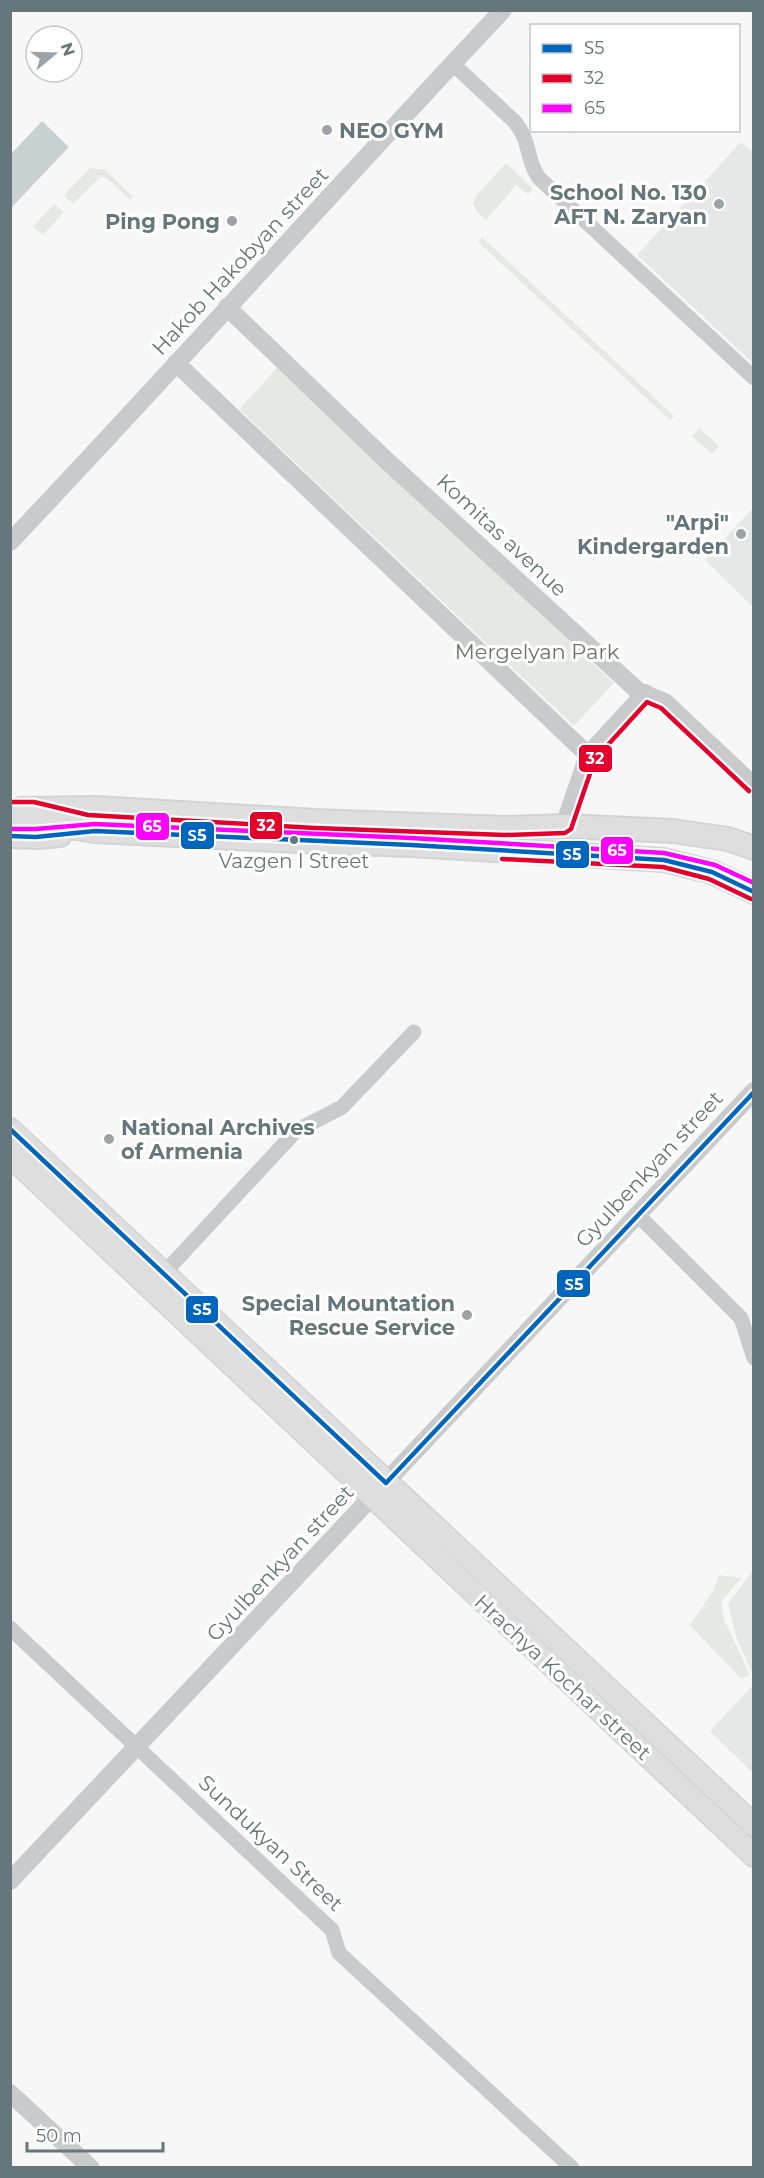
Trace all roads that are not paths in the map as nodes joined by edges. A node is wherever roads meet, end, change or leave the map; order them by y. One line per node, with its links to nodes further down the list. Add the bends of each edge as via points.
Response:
1 (503, 10): 2 (street, Hakob Hakobyan street)
2 (453, 64): 3 (street, Hakob Hakobyan street); 5 (street, via 523,132 539,177)
3 (227, 307): 4 (street, Hakob Hakobyan street); 7 (street, Komitas avenue, via 387,461 638,691)
4 (176, 363): 6 (street, Hakob Hakobyan street); 8 (street)
5 (753, 378)
6 (10, 542)
7 (645, 693): 8 (street); 9 (street, Komitas avenue, via 665,702)
8 (588, 755): 13 (street)
9 (753, 786)
10 (10, 795): 11 (main road, via 35,795)
11 (88, 808): 12 (main road); 13 (main road, via 505,828)
12 (20, 815): 14 (main road)
13 (564, 826): 16 (main road, via 673,831 729,839)
14 (95, 831): 15 (main road); 17 (main road, via 664,860 712,872)
15 (10, 836)
16 (753, 848)
17 (753, 892)
18 (414, 1032): 23 (street, via 342,1107 296,1131)
19 (753, 1091): 22 (street, Gyulbenkyan street)
20 (10, 1129): 23 (main road)
21 (10, 1156): 25 (main road)
22 (638, 1214): 24 (street, via 741,1317); 25 (street, Gyulbenkyan street)
23 (164, 1273): 25 (main road)
24 (753, 1358)
25 (379, 1490): 27 (street, Gyulbenkyan street); 28 (main road, Hrachya Kochar street); 29 (main road, Hrachya Kochar street)
26 (10, 1628): 27 (street, Sundukyan Street)
27 (137, 1746): 30 (street, Gyulbenkyan street); 33 (street, Sundukyan Street, via 332,1930 339,1953)
28 (753, 1825)
29 (753, 1856)
30 (10, 1881)
31 (10, 2093): 32 (street)
32 (91, 2168)
33 (573, 2168)

